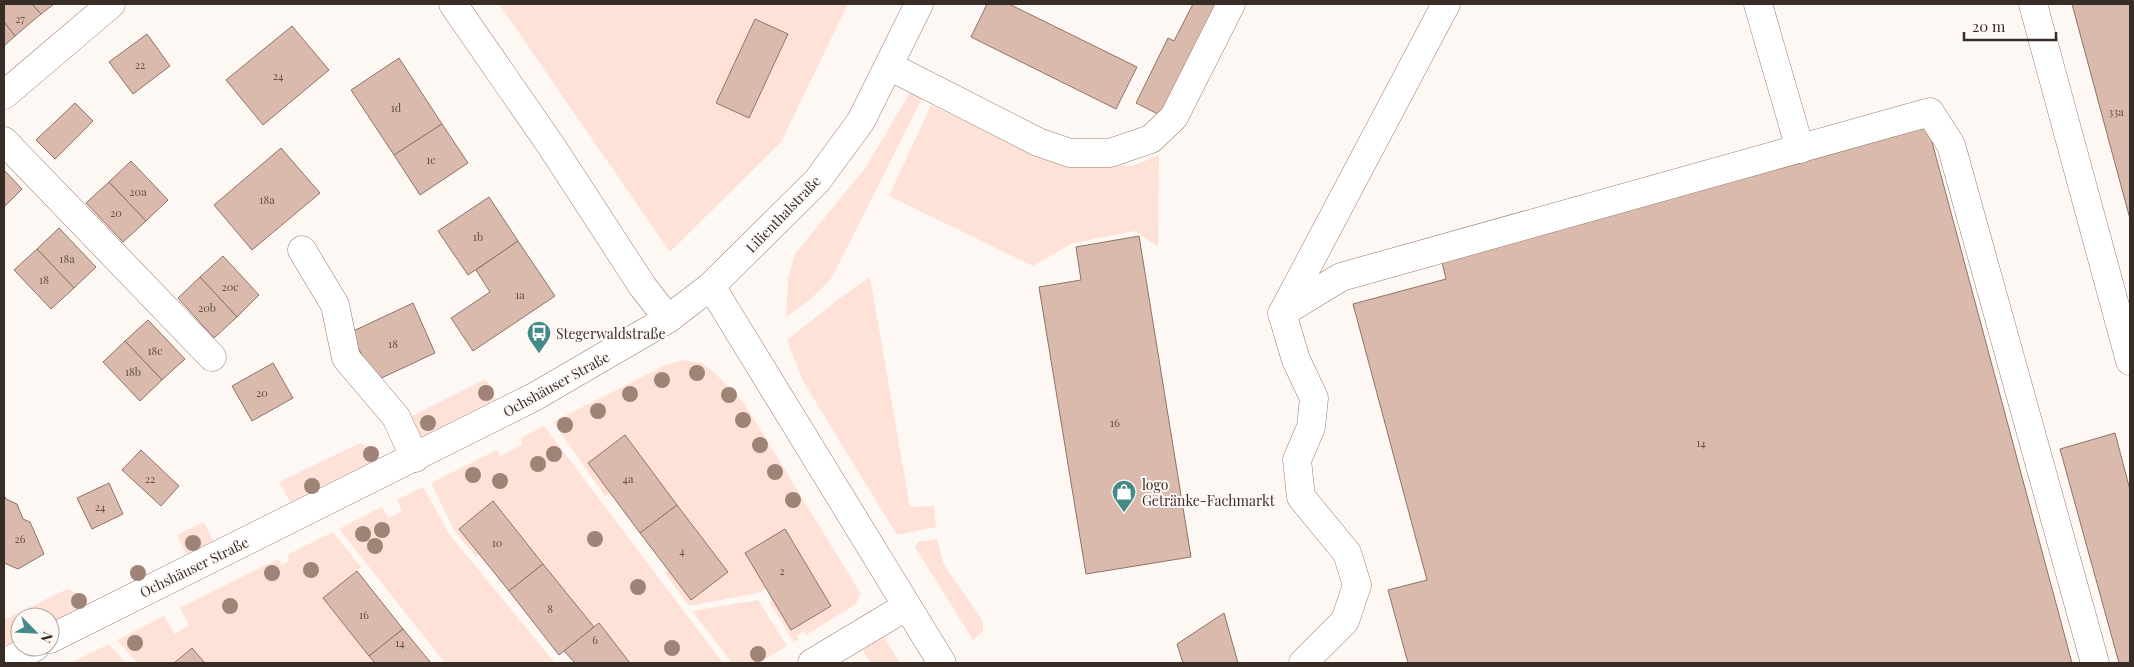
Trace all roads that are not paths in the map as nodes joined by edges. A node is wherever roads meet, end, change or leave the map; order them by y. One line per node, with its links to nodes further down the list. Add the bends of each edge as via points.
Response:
1 (111, 4): 9 (main road)
2 (453, 4): 15 (main road, via 643,287)
3 (919, 4): 8 (main road, Lilienthalstraße)
4 (1231, 4): 8 (main road, via 1174,117 1151,139 1110,153 1070,152 1038,142)
5 (1446, 4): 14 (main road)
6 (1758, 4): 11 (main road)
7 (2034, 4): 17 (main road)
8 (888, 66): 13 (main road, Lilienthalstraße, via 861,121 817,181)
9 (4, 95)
10 (4, 141): 16 (main road)
11 (1800, 149): 14 (main road, via 1341,277); 26 (main road, via 1930,112 1950,145)
12 (302, 250): 18 (main road, via 335,305 346,358 396,417)
13 (711, 286): 15 (main road, Ochshäuser Straße); 19 (main road)
14 (1282, 313): 25 (main road, via 1296,360 1314,398 1311,427 1297,460 1301,497 1347,553 1356,584 1345,620)
15 (668, 319): 18 (main road, Ochshäuser Straße, via 534,397)
16 (212, 358)
17 (2130, 361)
18 (415, 458): 20 (main road, Ochshäuser Straße)
19 (908, 606): 23 (main road); 24 (main road)
20 (60, 634)
21 (16, 657): 22 (main road)
22 (4, 663)
23 (812, 663)
24 (942, 663)
25 (1303, 663)
26 (2095, 663)

